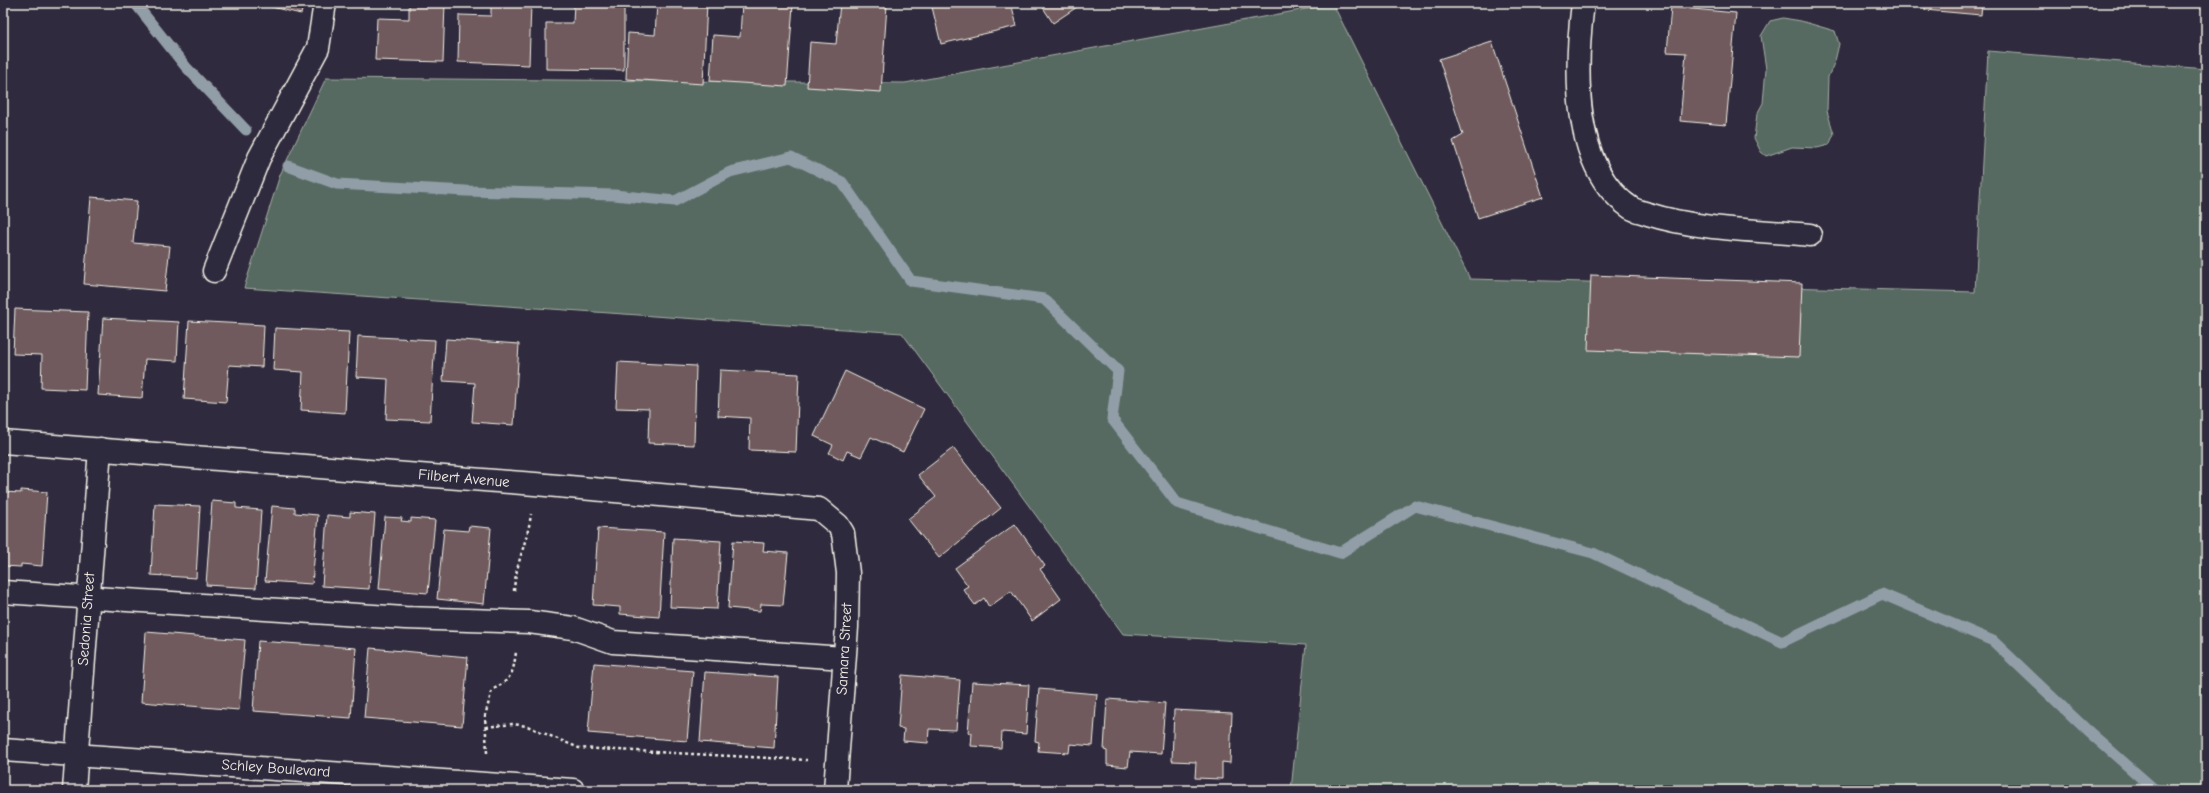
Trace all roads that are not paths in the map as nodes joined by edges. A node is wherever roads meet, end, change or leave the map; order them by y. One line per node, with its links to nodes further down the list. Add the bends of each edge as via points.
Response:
1 (326, 3): 4 (street, via 318,48 259,158)
2 (1583, 3): 3 (street, via 1580,28 1580,109 1587,147 1604,183 1632,209 1673,222)
3 (1810, 234)
4 (214, 270)
5 (3, 442): 6 (street, Filbert Avenue)
6 (100, 449): 7 (street, Filbert Avenue, via 819,509); 9 (street, Sedonia Street)
7 (827, 514): 10 (street, Samara Street, via 843,533 848,573)
8 (3, 592): 9 (street)
9 (88, 599): 10 (street, via 405,618 529,622 573,628 613,642); 12 (street, Sedonia Street)
10 (844, 658): 15 (street, Samara Street)
11 (3, 750): 12 (street, Schley Boulevard)
12 (77, 756): 13 (street, Sedonia Street); 14 (street, Schley Boulevard)
13 (74, 790)
14 (573, 790)
15 (835, 790)

